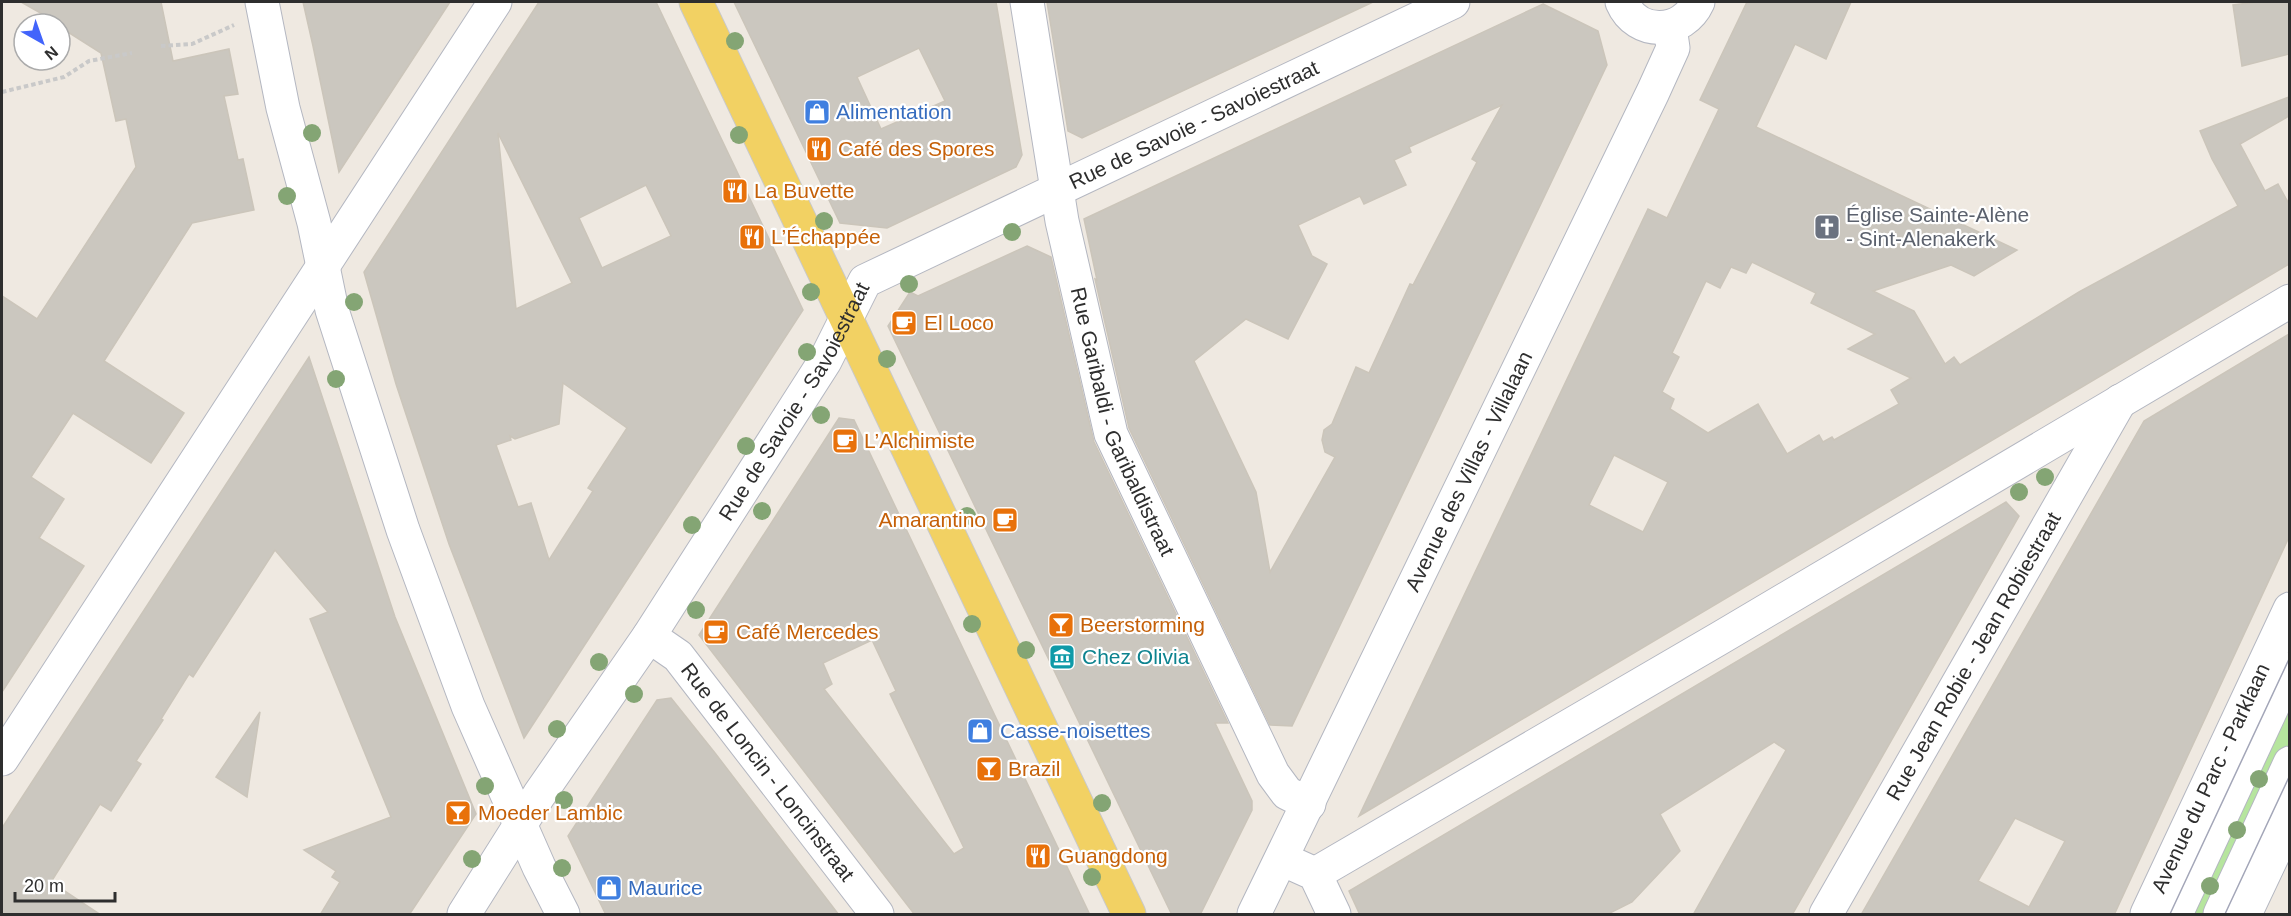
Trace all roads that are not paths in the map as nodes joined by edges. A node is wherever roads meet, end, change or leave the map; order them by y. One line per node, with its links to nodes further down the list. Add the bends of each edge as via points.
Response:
1 (495, 2): 10 (street)
2 (696, 2): 12 (main road)
3 (1027, 2): 9 (street, Rue Garibaldi - Garibaldistraat)
4 (1453, 2): 9 (street, Rue de Savoie - Savoiestraat)
5 (1619, 2): 8 (street, via 1641,24)
6 (1698, 2): 8 (street, via 1687,19)
7 (263, 8): 10 (street)
8 (1670, 27): 19 (street, Avenue des Villas - Villalaan, via 1673,48 1653,92)
9 (1058, 191): 12 (street, Rue de Savoie - Savoiestraat, via 865,281); 19 (street, Rue Garibaldi - Garibaldistraat, via 1111,434 1274,774 1287,793)
10 (323, 268): 17 (street); 21 (street, via 332,310 403,530 468,706)
11 (2289, 301): 13 (street)
12 (846, 319): 15 (street, Rue de Savoie - Savoiestraat, via 825,361); 27 (main road)
13 (2121, 399): 23 (street, via 1720,639); 30 (street, Rue Jean Robie - Jean Robiestraat)
14 (2289, 609): 31 (street, Avenue du Parc - Parklaan)
15 (650, 636): 21 (street, Rue de Savoie - Savoiestraat); 26 (street, Rue de Loncin - Loncinstraat, via 678,656)
16 (2289, 669): 32 (street, Avenue du Parc - Parklaan)
17 (2, 759)
18 (2289, 763): 33 (street)
19 (1309, 804): 22 (street, Avenue des Villas - Villalaan)
20 (2289, 819): 34 (street)
21 (520, 825): 24 (street, Rue de Savoie - Savoiestraat); 25 (street)
22 (1282, 859): 23 (street); 28 (street, Avenue des Villas - Villalaan)
23 (1315, 874): 29 (street)
24 (464, 915)
25 (563, 915)
26 (877, 915)
27 (1129, 915)
28 (1254, 915)
29 (1334, 915)
30 (1826, 915)
31 (2147, 915)
32 (2176, 915)
33 (2220, 915)
34 (2246, 915)

